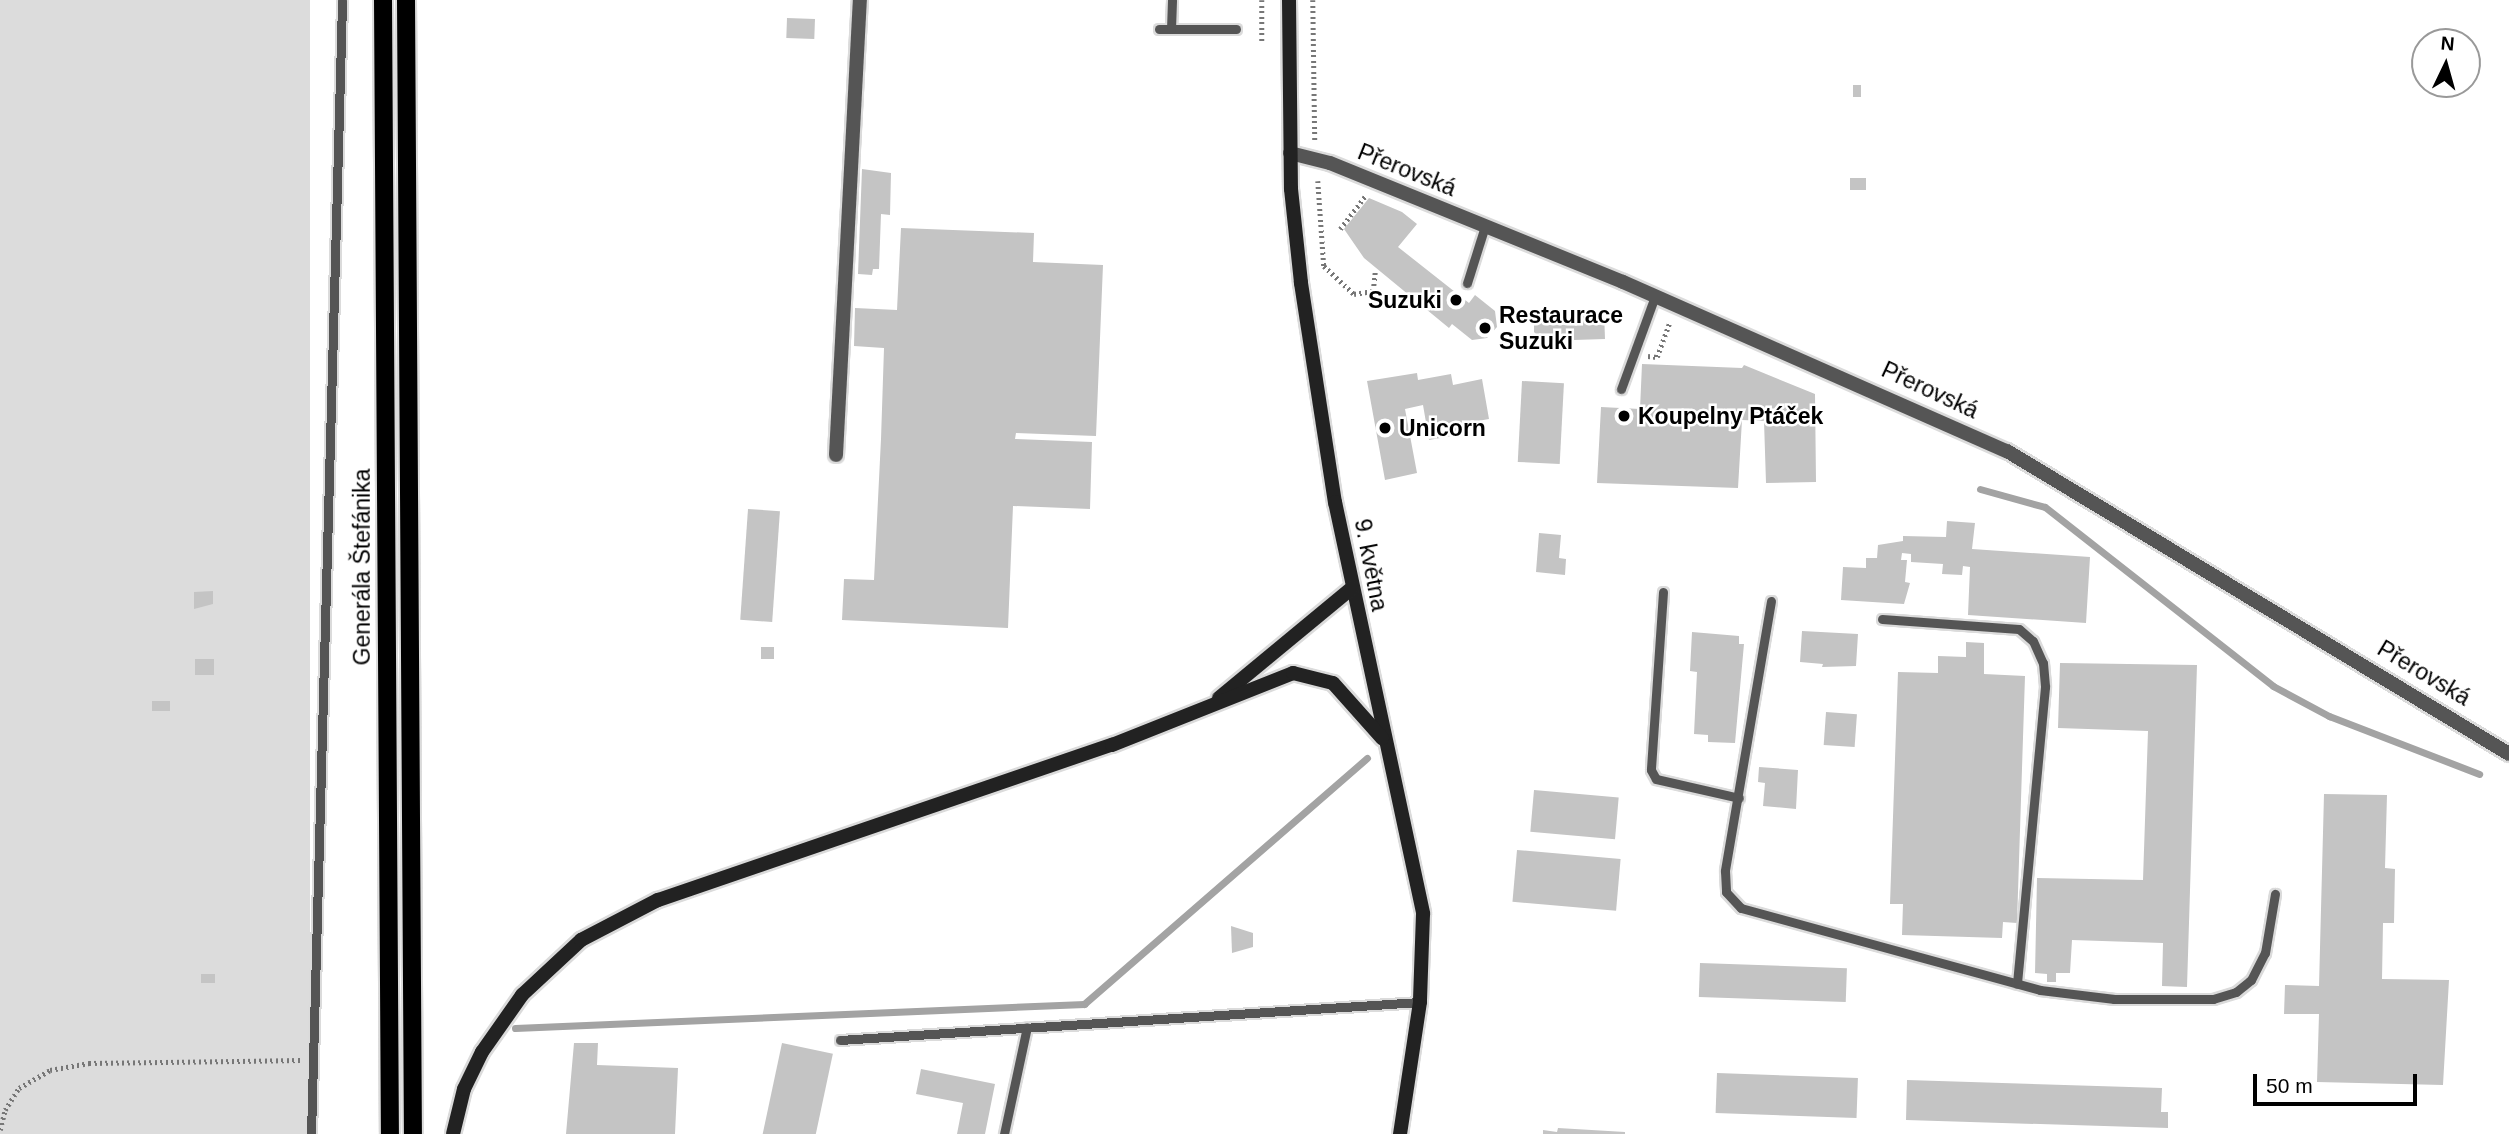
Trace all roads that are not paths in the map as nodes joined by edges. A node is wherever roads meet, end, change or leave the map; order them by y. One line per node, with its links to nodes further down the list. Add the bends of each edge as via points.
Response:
1 (342, 0): 29 (lane)
2 (383, 0): 30 (main road, Generála Štefánika)
3 (406, 0): 31 (main road, Generála Štefánika)
4 (860, 0): 15 (street)
5 (1172, 0): 8 (lane)
6 (1289, 0): 10 (main road, 9. května)
7 (1159, 29): 8 (lane)
8 (1171, 29): 9 (lane)
9 (1236, 29)
10 (1290, 153): 11 (street, Přerovská, via 1330,163); 16 (main road, 9. května, via 1301,283)
11 (1485, 226): 12 (lane); 13 (street, Přerovská)
12 (1467, 283)
13 (1655, 296): 14 (lane); 22 (street, Přerovská, via 2007,451)
14 (1621, 389)
15 (836, 455)
16 (1352, 588): 20 (main road, via 1250,677); 21 (main road, 9. května)
17 (1663, 592): 23 (lane, via 1651,771 1656,779)
18 (1770, 601): 23 (lane)
19 (1882, 619): 25 (lane, via 2019,629 2033,641 2043,663 2045,687)
20 (1195, 713): 21 (main road, via 1280,677 1305,673 1345,693); 32 (main road, via 1112,746 658,900 581,940 548,966 500,1022 464,1089)
21 (1386, 744): 26 (main road, 9. května, via 1423,914)
22 (2509, 754)
23 (1739, 798): 25 (lane, via 1725,870 1726,892 1741,908)
24 (2275, 894): 25 (lane, via 2265,953 2251,980 2236,992 2213,999 2114,999)
25 (2017, 984)
26 (1420, 1002): 27 (lane); 34 (main road, 9. května)
27 (1027, 1027): 28 (lane); 33 (lane)
28 (839, 1040)
29 (311, 1134)
30 (390, 1134)
31 (413, 1134)
32 (453, 1134)
33 (1004, 1134)
34 (1400, 1134)

